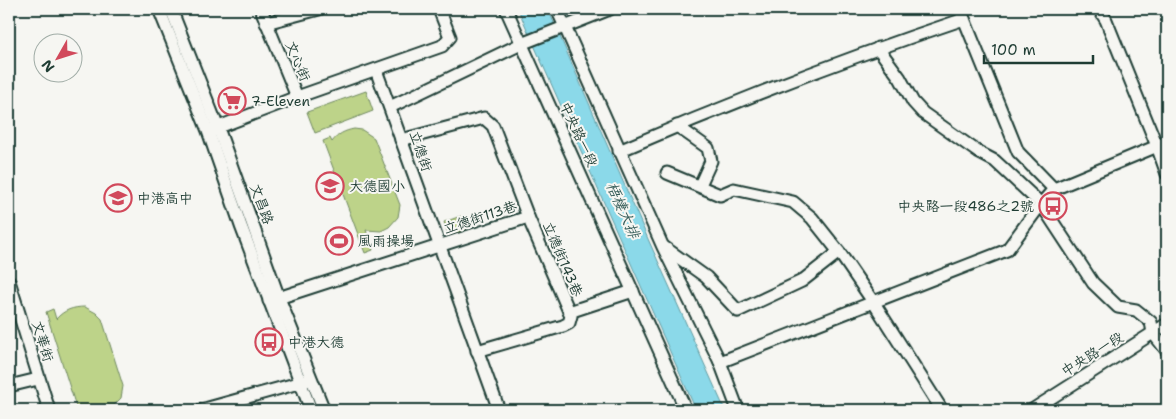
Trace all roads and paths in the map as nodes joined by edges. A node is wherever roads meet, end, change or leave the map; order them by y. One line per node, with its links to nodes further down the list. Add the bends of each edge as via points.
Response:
1 (159, 9): 19 (street, 文昌路)
2 (171, 9): 19 (street, 文昌路)
3 (261, 9): 11 (street, 文心街)
4 (319, 9): 11 (street)
5 (439, 9): 15 (street, via 450,36 442,46)
6 (506, 9): 13 (street, 中央路一段)
7 (557, 9): 12 (street)
8 (610, 9): 12 (street)
9 (1099, 9): 21 (street)
10 (962, 14): 14 (street); 26 (street, via 1018,152)
11 (266, 23): 16 (street, 文心街)
12 (565, 26): 13 (street); 22 (street)
13 (521, 44): 17 (street); 33 (street, 中央路一段)
14 (878, 48): 18 (street); 27 (street, via 922,113 995,161)
15 (376, 70): 16 (street); 17 (street, 立德街)
16 (297, 97): 19 (street)
17 (390, 107): 20 (street, 立德街)
18 (677, 126): 22 (street); 25 (street, via 708,148 711,161)
19 (213, 130): 34 (street, 文昌路)
20 (401, 140): 28 (street, 立德街113巷, via 484,118 493,126); 29 (street, 立德街)
21 (1162, 144): 24 (street); 26 (street)
22 (619, 151): 30 (street)
23 (667, 173): 25 (street)
24 (1167, 174)
25 (700, 185): 31 (street, via 720,194 734,189 793,202 812,218)
26 (1054, 189): 27 (street)
27 (1041, 204): 35 (street, via 1007,250); 38 (street, via 1093,282 1118,307 1136,310 1150,322)
28 (528, 217): 29 (street, 立德街113巷); 36 (street, 立德街143巷)
29 (439, 246): 34 (street, 立德街113巷); 39 (street, 立德街)
30 (663, 247): 31 (street, via 706,277 738,311 802,281); 41 (street)
31 (838, 252): 35 (street)
32 (9, 281): 42 (street, 文華街)
33 (633, 291): 36 (street, 立德街143巷); 51 (street, 中央路一段)
34 (274, 299): 43 (street, 文昌路); 44 (street, 文昌路)
35 (874, 303): 41 (street); 53 (street)
36 (569, 312): 39 (street, 立德街143巷, via 569,322 564,326)
37 (1167, 324): 38 (street, 中央路一段)
38 (1153, 333): 40 (street); 54 (street, 中央路一段)
39 (477, 351): 50 (street, 立德街)
40 (1167, 351)
41 (720, 362): 52 (street)
42 (38, 379): 45 (street); 46 (street, 文華街)
43 (312, 379): 44 (street); 49 (street, 文昌路)
44 (300, 384): 47 (street); 48 (street, 文昌路)
45 (9, 386)
46 (48, 410)
47 (201, 410)
48 (310, 410)
49 (324, 410)
50 (499, 410)
51 (686, 410)
52 (738, 410)
53 (942, 410)
54 (1032, 410)

